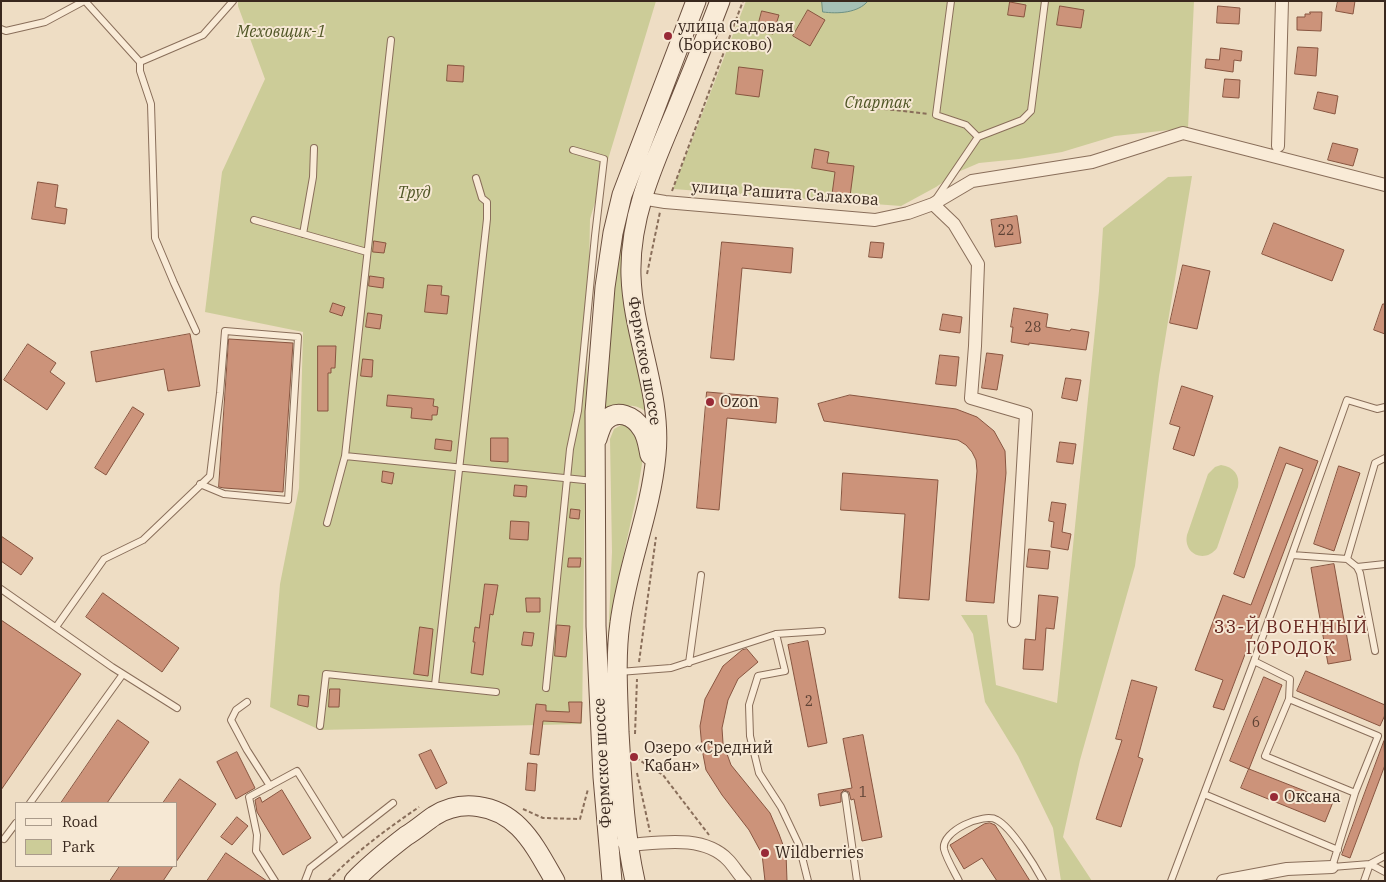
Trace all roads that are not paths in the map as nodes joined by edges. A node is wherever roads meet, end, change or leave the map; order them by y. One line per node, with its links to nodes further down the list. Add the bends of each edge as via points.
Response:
1 (84, 1): 8 (lane, via 45,22 6,31); 10 (lane)
2 (233, 1): 10 (lane, via 203,35)
3 (696, 1): 17 (main road, Фермское шоссе)
4 (720, 1): 18 (main road, Фермское шоссе)
5 (951, 1): 11 (lane, via 936,115 966,126)
6 (1045, 1): 11 (lane, via 1031,111 1022,120)
7 (1282, 1): 12 (street)
8 (1, 29)
9 (391, 40): 22 (lane)
10 (140, 62): 23 (lane, via 151,104 155,238)
11 (978, 138): 19 (lane)
12 (1278, 146)
13 (314, 148): 21 (lane, via 313,177)
14 (573, 150): 29 (lane, via 604,158)
15 (476, 178): 28 (lane, via 482,198 487,202 487,219)
16 (1385, 185): 19 (street, улица Рашита Салахова, via 1183,133 1092,162 972,181)
17 (622, 195): 18 (main road); 25 (main road, Фермское шоссе, via 604,287)
18 (641, 198): 19 (street, улица Рашита Салахова, via 875,220); 30 (main road, Фермское шоссе, via 631,274 636,321 657,427)
19 (933, 204): 40 (street, via 954,224 978,264 971,398 1026,414)
20 (254, 220): 21 (lane)
21 (303, 234): 22 (lane)
22 (367, 252): 26 (lane)
23 (196, 331)
24 (1385, 408): 34 (lane, via 1377,409 1347,400)
25 (595, 446): 30 (main road, via 605,421 612,416 628,415 643,430); 31 (main road, Фермское шоссе)
26 (345, 456): 28 (lane); 33 (lane)
27 (1385, 458): 35 (lane, via 1375,463)
28 (459, 468): 29 (lane); 49 (lane)
29 (568, 479): 31 (lane); 50 (lane)
30 (654, 479): 47 (main road, Фермское шоссе, via 626,587 619,625)
31 (595, 481): 62 (main road, Фермское шоссе, via 596,626)
32 (200, 484): 32 (lane, via 224,494 288,500 298,337 225,331 210,476); 41 (lane, via 143,540 104,559)
33 (327, 523)
34 (1292, 555): 35 (lane); 45 (lane)
35 (1346, 559): 37 (lane)
36 (1385, 564): 37 (lane)
37 (1357, 567): 44 (lane)
38 (702, 575): 46 (lane)
39 (1, 589): 41 (lane)
40 (1014, 621)
41 (56, 628): 48 (lane)
42 (822, 632): 43 (lane)
43 (776, 634): 46 (lane); 79 (lane, via 785,671 758,676 749,705 750,736 759,773 781,807 799,845)
44 (1375, 651)
45 (1254, 661): 52 (lane, via 1290,679); 58 (lane)
46 (689, 663): 47 (lane, via 671,668)
47 (618, 672): 66 (main road, Фермское шоссе, via 620,757)
48 (123, 674): 54 (lane); 60 (lane)
49 (435, 685): 51 (lane); 55 (lane, via 326,674)
50 (546, 688)
51 (496, 692)
52 (1289, 699): 57 (lane, via 1378,736); 57 (lane, via 1265,756)
53 (247, 702): 56 (lane, via 236,710 231,720)
54 (178, 708)
55 (320, 726)
56 (270, 786): 65 (lane, via 297,771); 72 (lane, via 249,797 257,835 256,851)
57 (1355, 793): 67 (lane)
58 (1204, 794): 67 (lane); 83 (lane)
59 (845, 795): 80 (lane)
60 (31, 802)
61 (393, 803): 65 (lane)
62 (606, 815): 66 (street, via 613,832); 76 (main road, Фермское шоссе)
63 (15, 823): 64 (lane)
64 (4, 839)
65 (342, 843): 73 (lane, via 310,868)
66 (628, 845): 77 (main road, Фермское шоссе); 78 (street, via 673,842 707,846 727,859)
67 (1338, 850): 70 (lane)
68 (1385, 856): 69 (lane)
69 (1370, 864): 70 (lane); 71 (lane); 85 (lane)
70 (1332, 868): 84 (street, via 1286,869)
71 (1385, 872)
72 (275, 881)
73 (305, 881)
74 (354, 881): 75 (main road, via 376,859 436,815 454,807 473,806 501,813 518,826)
75 (555, 881)
76 (612, 881)
77 (635, 881)
78 (744, 881)
79 (808, 881)
80 (857, 881)
81 (959, 881): 82 (lane, via 944,849 946,839 955,830 989,816 1005,827)
82 (1044, 881)
83 (1171, 881)
84 (1223, 881)
85 (1364, 881)

